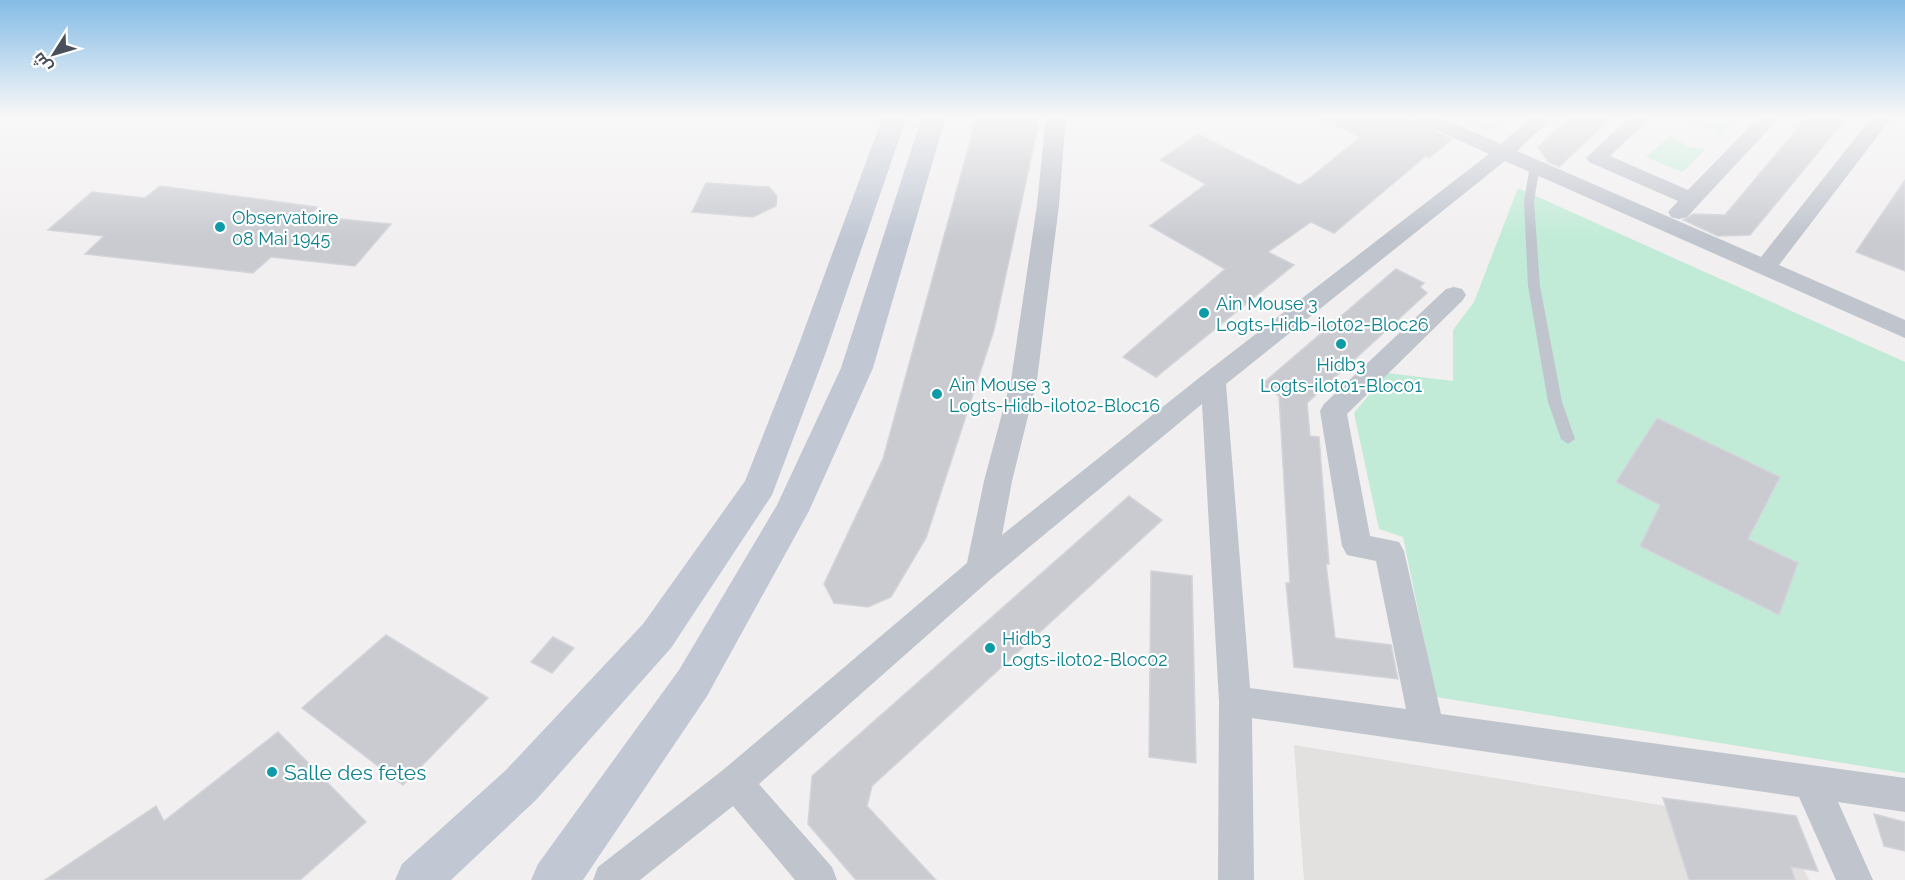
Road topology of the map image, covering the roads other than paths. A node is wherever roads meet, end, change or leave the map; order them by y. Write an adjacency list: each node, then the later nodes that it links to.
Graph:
1 (881, 157): 23 (street)
2 (921, 157): 24 (street)
3 (1052, 157): 17 (street)
4 (1498, 157): 15 (street)
5 (1516, 157): 9 (street)
6 (1597, 157): 10 (street)
7 (1732, 157): 10 (street)
8 (1846, 157): 12 (street)
9 (1535, 165): 11 (street); 16 (lane)
10 (1692, 199): 11 (street)
11 (1668, 224): 12 (street)
12 (1766, 267): 14 (street)
13 (1454, 295): 19 (street)
14 (1905, 330)
15 (1213, 381): 17 (street); 18 (street)
16 (1568, 439)
17 (981, 569): 20 (street)
18 (1235, 701): 19 (street); 27 (street)
19 (1427, 728): 21 (street)
20 (735, 782): 25 (street); 26 (street)
21 (1810, 782): 22 (street); 28 (street)
22 (1905, 795)
23 (418, 880)
24 (554, 880)
25 (611, 880)
26 (819, 880)
27 (1236, 880)
28 (1855, 880)

